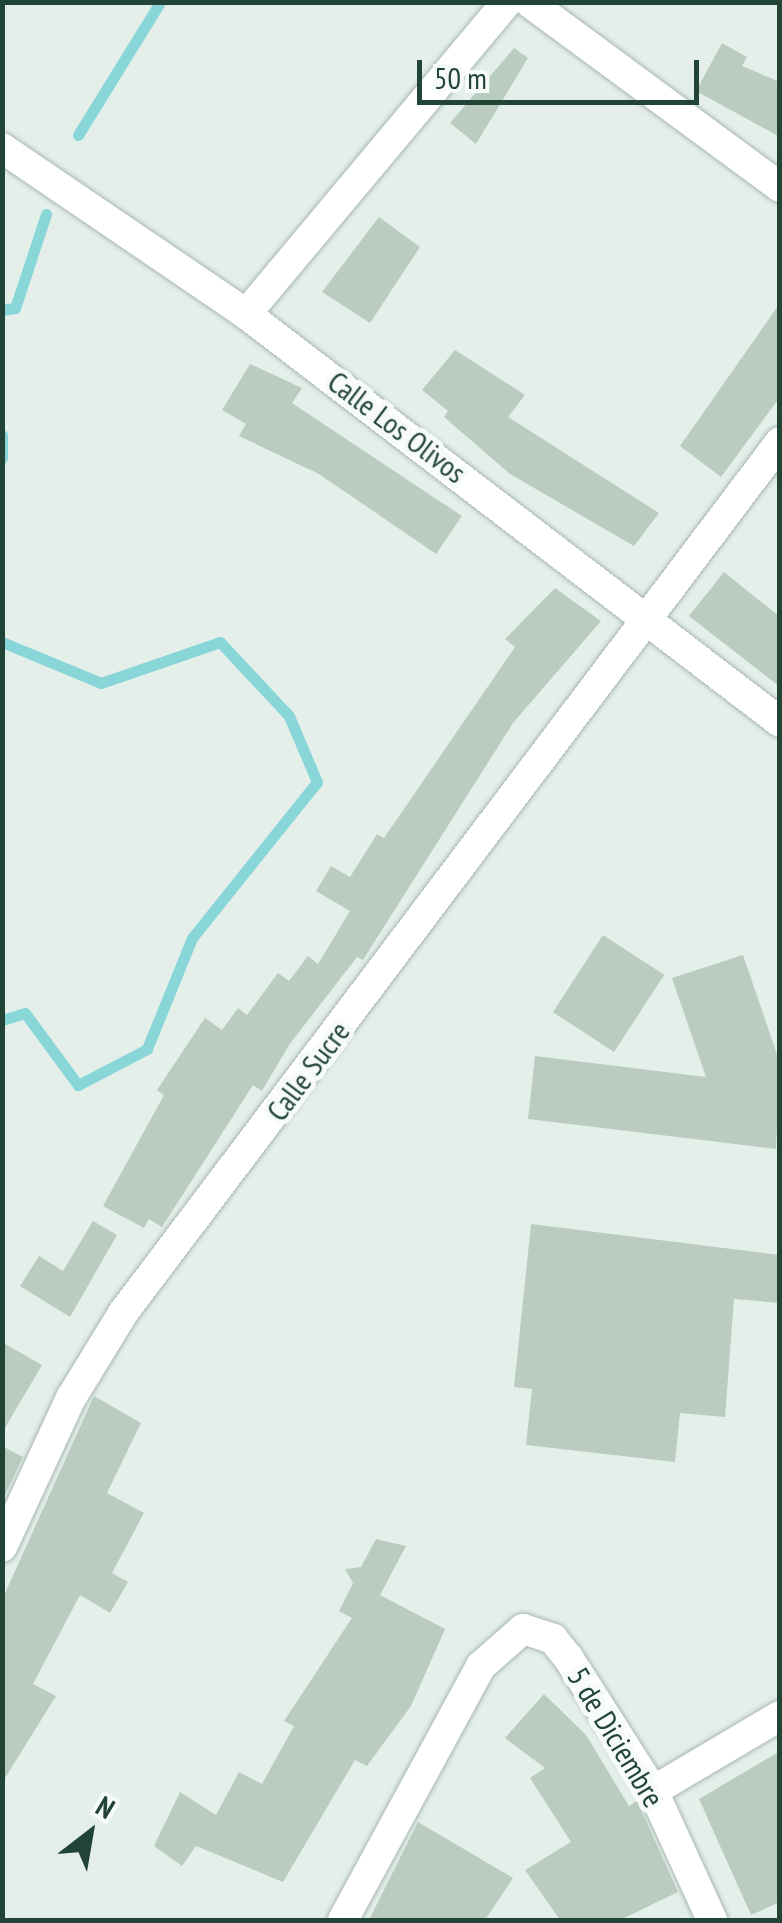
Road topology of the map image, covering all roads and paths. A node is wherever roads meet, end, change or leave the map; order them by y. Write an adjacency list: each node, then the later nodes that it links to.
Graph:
1 (506, 2): 5 (street)
2 (528, 2): 4 (street)
3 (2, 148): 5 (street, Calle Los Olivos)
4 (780, 187)
5 (246, 314): 7 (street, Calle Los Olivos)
6 (780, 442): 7 (street, Calle Sucre)
7 (653, 618): 8 (street, Calle Los Olivos); 9 (street, Calle Sucre)
8 (780, 722)
9 (2, 1547)
10 (780, 1716): 11 (street)
11 (653, 1791): 12 (street, 5 de Diciembre); 13 (street, 5 de Diciembre)
12 (343, 1920)
13 (712, 1920)

